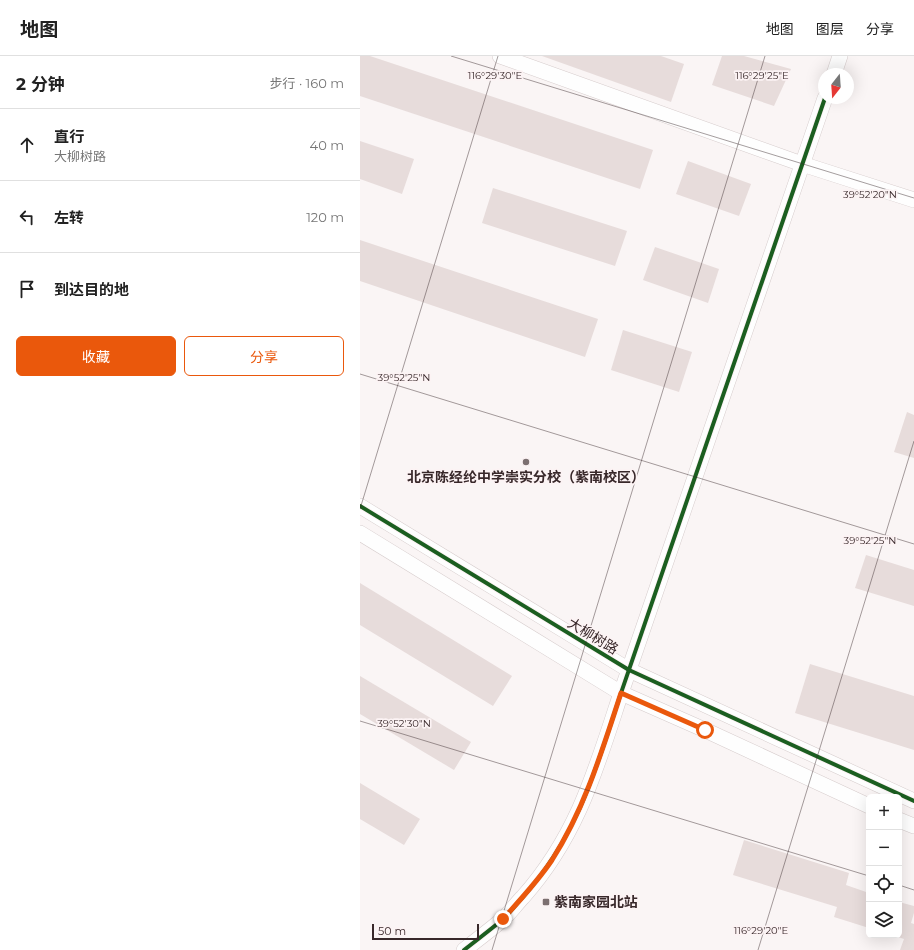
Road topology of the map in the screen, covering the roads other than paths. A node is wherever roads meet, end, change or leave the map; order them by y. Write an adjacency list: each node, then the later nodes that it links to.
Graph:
1 (500, 56): 5 (street)
2 (840, 56): 3 (street)
3 (836, 68)
4 (823, 104): 5 (street)
5 (802, 164): 6 (street); 9 (street)
6 (914, 200)
7 (360, 506): 9 (street, 大柳树路)
8 (360, 533): 10 (street)
9 (629, 670): 10 (street); 11 (street, 大柳树路)
10 (621, 693): 12 (street); 15 (street)
11 (914, 801)
12 (866, 805)
13 (902, 821): 14 (street)
14 (914, 826)
15 (464, 950)

